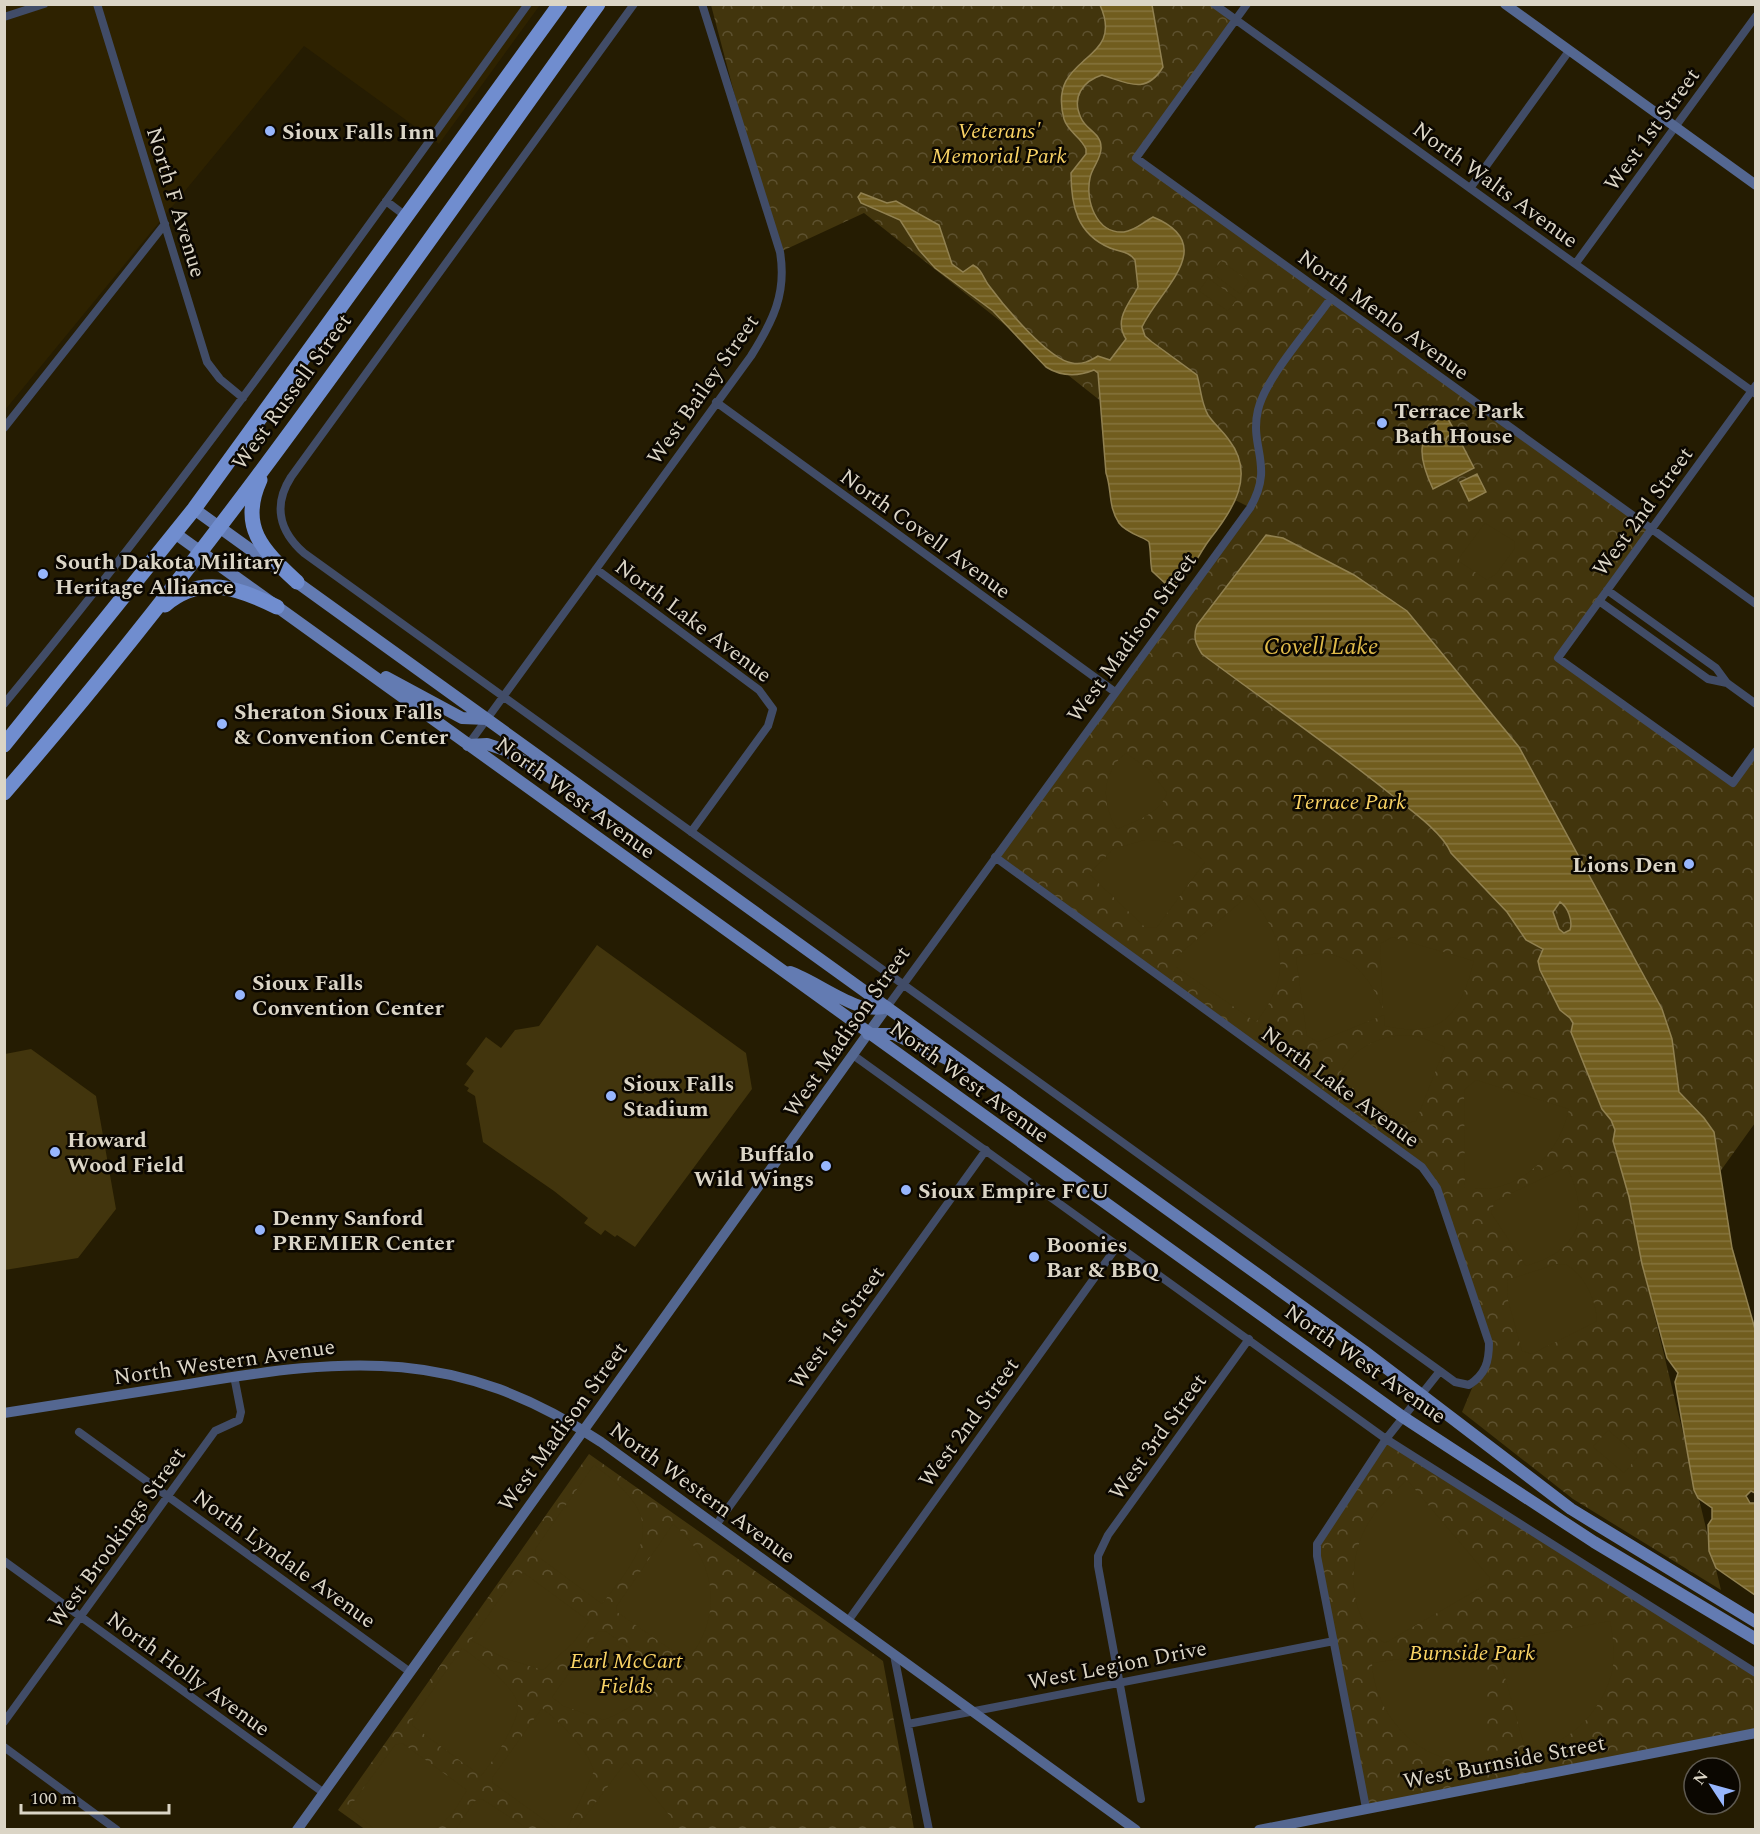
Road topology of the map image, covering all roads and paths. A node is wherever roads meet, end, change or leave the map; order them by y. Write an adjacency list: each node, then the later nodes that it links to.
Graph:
1 (44, 4): 12 (street)
2 (97, 4): 20 (street, North F Avenue)
3 (528, 4): 18 (street, West Russell Street)
4 (560, 4): 19 (highway, West Russell Street)
5 (598, 4): 26 (highway, West Russell Street)
6 (634, 4): 43 (street, North West Avenue)
7 (702, 4): 25 (street, West Bailey Street)
8 (1214, 4): 13 (street, North Walts Avenue)
9 (1246, 4): 13 (street)
10 (1504, 4): 14 (street)
11 (1755, 16): 15 (street, West 1st Street)
12 (4, 17)
13 (1236, 20): 17 (street, North Walts Avenue); 22 (street, North Menlo Avenue)
14 (1569, 51): 15 (street); 17 (street)
15 (1675, 127): 16 (street); 21 (street, West 1st Street)
16 (1755, 185)
17 (1471, 188): 21 (street, North Walts Avenue)
18 (386, 201): 19 (street); 24 (street, West Russell Street)
19 (407, 217): 28 (highway, West Russell Street)
20 (165, 224): 24 (street, North F Avenue); 27 (street)
21 (1576, 263): 23 (street, North Walts Avenue)
22 (1332, 298): 30 (street, North Menlo Avenue); 42 (street, West Madison Street)
23 (1754, 390): 30 (street, West 2nd Street)
24 (243, 398): 44 (street, West Russell Street)
25 (716, 402): 33 (street, West Bailey Street); 42 (street, North Covell Avenue)
26 (293, 427): 29 (highway, West Russell Street); 34 (highway)
27 (4, 428)
28 (194, 509): 29 (main road, North West Avenue); 31 (highway, West Russell Street)
29 (220, 527): 32 (highway, West Russell Street); 34 (main road, North West Avenue)
30 (1651, 528): 35 (street, West 2nd Street); 37 (street, North Menlo Avenue)
31 (176, 534): 32 (main road, North West Avenue); 47 (highway, West Russell Street)
32 (201, 552): 38 (main road, North West Avenue); 39 (highway, West Russell Street)
33 (596, 569): 43 (street, West Bailey Street); 52 (street, North Lake Avenue)
34 (297, 582): 46 (main road, North West Avenue)
35 (1607, 590): 36 (street, West 2nd Street); 41 (street)
36 (1599, 601): 41 (street); 49 (street, West 2nd Street)
37 (1755, 604)
38 (277, 607): 39 (highway); 40 (main road, North West Avenue)
39 (147, 621): 50 (highway, West Russell Street)
40 (370, 673): 46 (main road); 48 (main road, North West Avenue)
41 (1727, 683): 45 (street)
42 (1115, 692): 53 (street, West Madison Street)
43 (503, 696): 46 (street, West Bailey Street); 52 (street, North West Avenue)
44 (4, 704)
45 (1755, 704)
46 (487, 719): 48 (street, West Bailey Street); 51 (main road, North West Avenue)
47 (4, 745)
48 (468, 745): 51 (main road); 54 (main road, North West Avenue)
49 (1755, 751)
50 (4, 793)
51 (628, 820): 56 (main road, North West Avenue)
52 (691, 832): 55 (street, North West Avenue)
53 (995, 857): 55 (street, West Madison Street); 63 (street, North Lake Avenue)
54 (775, 967): 56 (main road); 57 (main road, North West Avenue)
55 (903, 984): 56 (street, West Madison Street); 63 (street, North West Avenue)
56 (887, 1007): 57 (street, West Madison Street); 59 (main road, North West Avenue)
57 (868, 1034): 58 (street, West Madison Street); 59 (main road); 67 (main road, North West Avenue)
58 (853, 1055): 60 (street, North West Avenue); 68 (street, West Madison Street)
59 (976, 1071): 65 (main road, North West Avenue)
60 (986, 1150): 61 (street, North West Avenue); 72 (street, West 1st Street)
61 (1118, 1245): 62 (street, North West Avenue); 75 (street, West 2nd Street)
62 (1250, 1339): 70 (street, North West Avenue); 82 (street, West 3rd Street)
63 (1440, 1371): 65 (street)
64 (234, 1376): 66 (street, North Western Avenue); 68 (street, North Western Avenue); 71 (street, West Brookings Street)
65 (1421, 1394): 67 (street); 76 (main road, North West Avenue)
66 (4, 1413)
67 (1403, 1417): 70 (street); 77 (main road, North West Avenue)
68 (583, 1430): 72 (street, North Western Avenue); 80 (street, West Madison Street)
69 (79, 1432): 71 (street, North Lyndale Avenue)
70 (1386, 1439): 78 (street); 81 (street, North West Avenue)
71 (168, 1495): 74 (street, West Brookings Street); 80 (street, North Lyndale Avenue)
72 (716, 1525): 75 (street, North Western Avenue)
73 (4, 1561): 74 (street, North Holly Avenue)
74 (81, 1617): 84 (street, West Brookings Street); 88 (street, North Holly Avenue)
75 (848, 1621): 79 (street, North Western Avenue)
76 (1755, 1622)
77 (1755, 1640)
78 (1334, 1641): 82 (street, West Legion Drive); 90 (street)
79 (894, 1654): 83 (street, North Western Avenue); 85 (street)
80 (410, 1672): 88 (street, West Madison Street)
81 (1755, 1674)
82 (1121, 1682): 83 (street, West Legion Drive); 89 (street)
83 (972, 1711): 85 (street, West Legion Drive); 94 (street, North Western Avenue)
84 (4, 1722)
85 (908, 1724): 93 (street)
86 (1755, 1733): 90 (street, West Burnside Street)
87 (4, 1747): 91 (street)
88 (324, 1793): 92 (street, West Madison Street)
89 (1141, 1799)
90 (1366, 1808): 95 (street, West Burnside Street)
91 (115, 1829)
92 (297, 1830)
93 (928, 1830)
94 (1136, 1830)
95 (1259, 1830)

